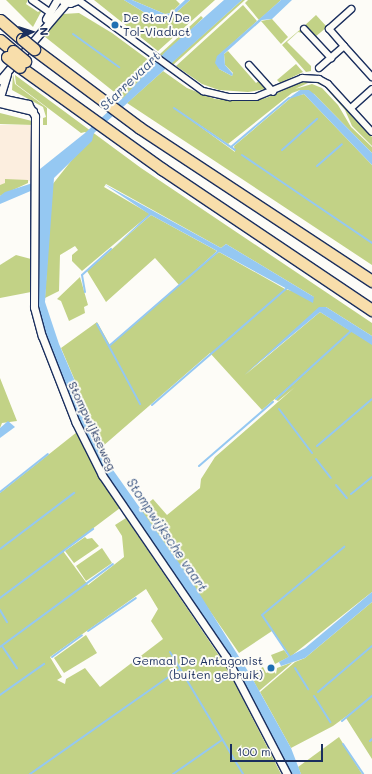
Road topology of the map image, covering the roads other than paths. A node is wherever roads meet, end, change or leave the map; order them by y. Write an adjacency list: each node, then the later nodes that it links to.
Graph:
1 (32, 0): 6 (street)
2 (57, 0): 6 (street)
3 (78, 0): 4 (street); 20 (street)
4 (64, 2): 9 (street)
5 (351, 9): 11 (street)
6 (50, 12): 9 (street)
7 (0, 20): 26 (highway, bridge)
8 (304, 29): 13 (street)
9 (39, 31): 16 (street)
10 (0, 40): 12 (highway)
11 (344, 46): 13 (street); 17 (street)
12 (7, 53): 27 (highway, bridge)
13 (331, 58): 15 (street)
14 (249, 65): 20 (street)
15 (319, 68)
16 (8, 70): 18 (street); 21 (street)
17 (372, 77)
18 (0, 80)
19 (372, 89): 23 (street)
20 (273, 92): 23 (street)
21 (0, 97): 24 (street)
22 (0, 103): 24 (street)
23 (351, 108): 25 (street)
24 (33, 111): 28 (street, Stompwijkseweg)
25 (372, 132)
26 (372, 281)
27 (372, 310)
28 (287, 774)

